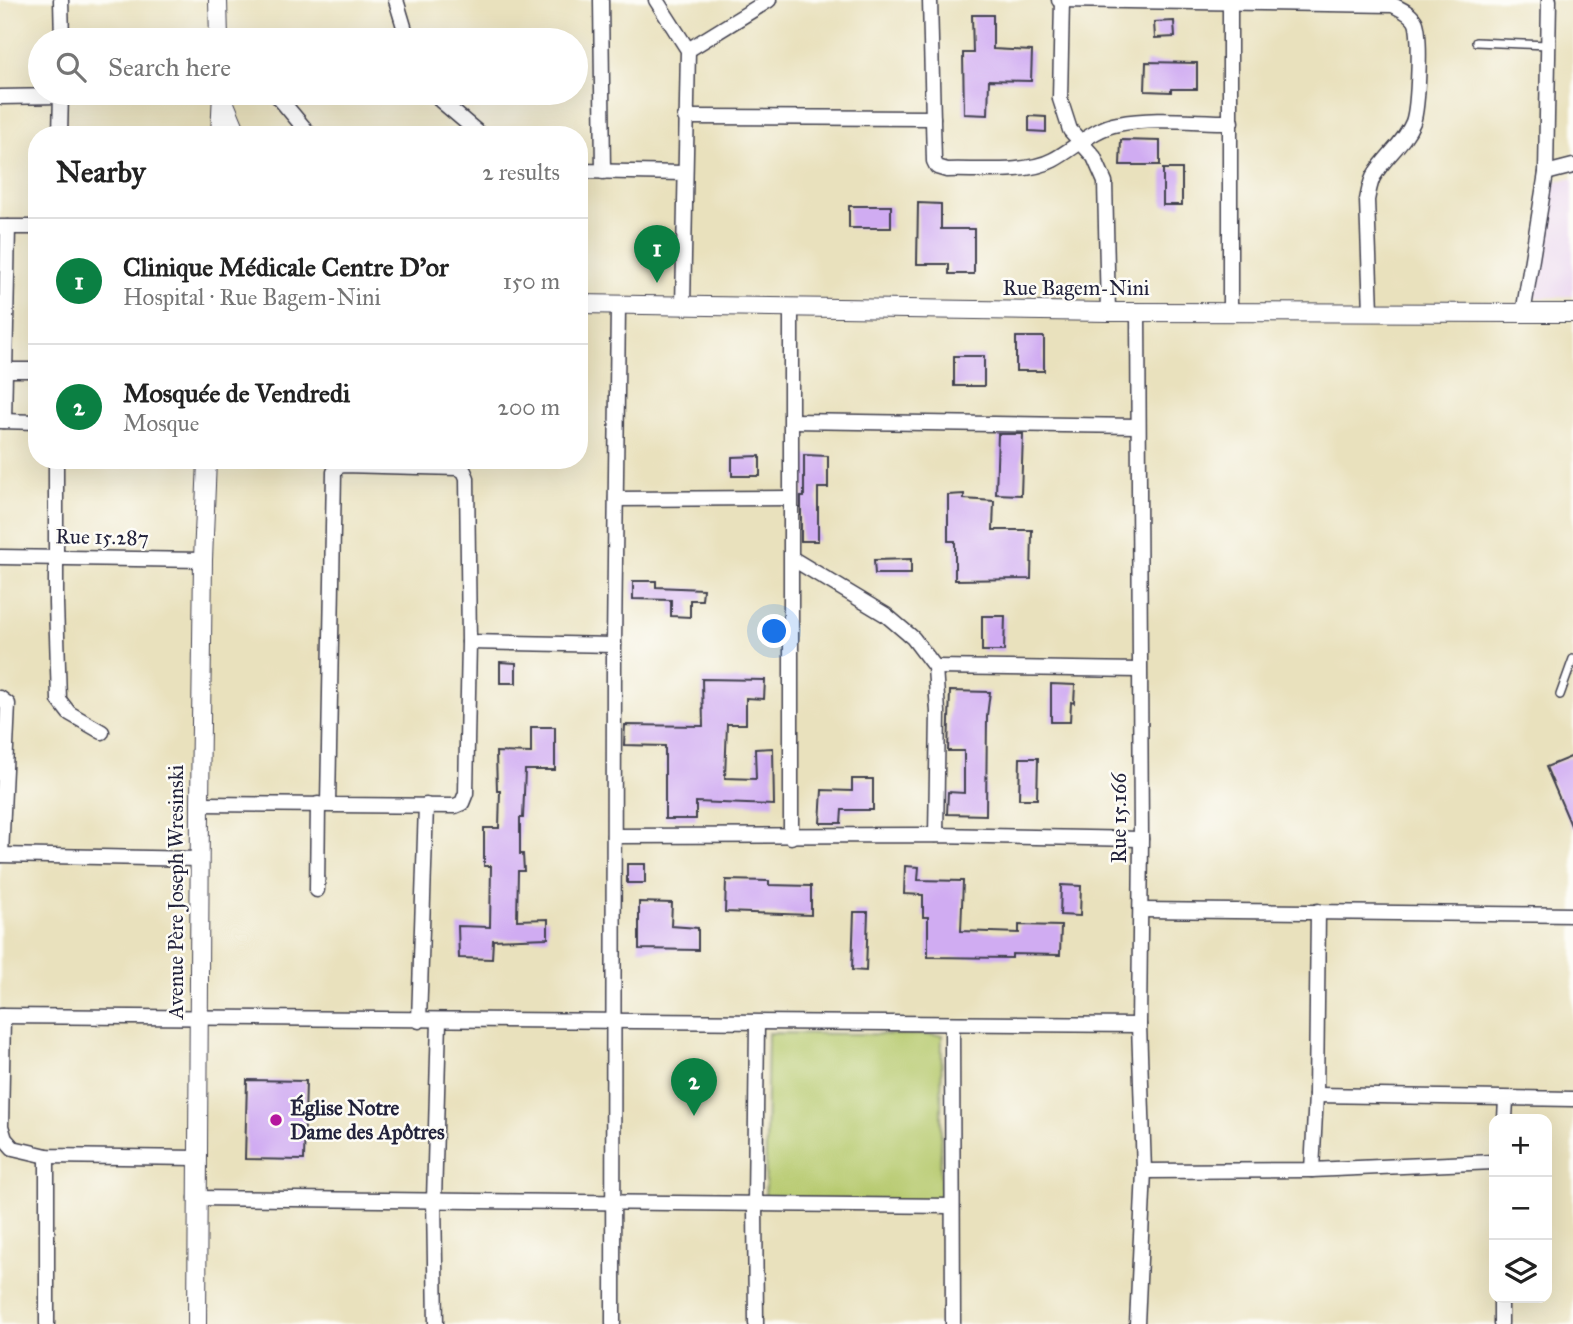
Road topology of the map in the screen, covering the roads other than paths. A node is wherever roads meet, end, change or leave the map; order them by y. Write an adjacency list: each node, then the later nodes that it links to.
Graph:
1 (61, 0): 12 (street)
2 (218, 0): 13 (street)
3 (396, 0): 14 (street)
4 (601, 0): 36 (street)
5 (656, 0): 17 (street)
6 (769, 0): 17 (street)
7 (930, 0): 26 (street)
8 (1060, 0): 10 (street); 33 (street)
9 (1549, 0): 16 (street)
10 (1230, 1): 11 (street); 27 (street)
11 (1373, 3): 47 (street)
12 (62, 28)
13 (219, 28)
14 (404, 28)
15 (1476, 42): 16 (lane)
16 (1549, 45): 38 (street)
17 (688, 50): 25 (street)
18 (28, 96): 19 (street)
19 (0, 97)
20 (61, 105): 28 (street)
21 (222, 105): 29 (street)
22 (226, 105): 30 (street)
23 (285, 105): 31 (street)
24 (445, 105): 32 (street)
25 (685, 117): 26 (street); 37 (street)
26 (933, 117): 33 (street)
27 (1231, 122): 33 (street); 46 (street)
28 (60, 126)
29 (220, 126)
30 (234, 126)
31 (302, 126)
32 (470, 126)
33 (1080, 142): 48 (street)
34 (1573, 166): 38 (street)
35 (588, 171): 36 (street)
36 (603, 172): 37 (street)
37 (684, 173): 43 (street)
38 (1546, 173): 50 (street)
39 (4, 227): 40 (street); 51 (street)
40 (28, 227)
41 (588, 304): 42 (street, Rue Bagem-Nini)
42 (618, 306): 43 (street, Rue Bagem-Nini); 62 (street)
43 (683, 307): 44 (street, Rue Bagem-Nini)
44 (791, 308): 48 (street, Rue Bagem-Nini); 54 (street)
45 (1138, 311): 46 (street, Rue Bagem-Nini); 48 (street, Rue Bagem-Nini); 56 (street, Rue 15.166)
46 (1230, 311): 47 (street, Rue Bagem-Nini)
47 (1371, 311): 50 (street, Rue Bagem-Nini)
48 (1108, 312)
49 (1573, 313): 50 (street, Rue Bagem-Nini)
50 (1523, 314)
51 (5, 370): 52 (street); 53 (street)
52 (28, 370)
53 (2, 421): 55 (street)
54 (793, 421): 56 (street); 61 (street)
55 (28, 422)
56 (1137, 426): 71 (street, Rue 15.166)
57 (56, 469): 64 (street)
58 (207, 469): 66 (street, Avenue Père Joseph Wresinski)
59 (336, 469): 76 (street)
60 (460, 469): 67 (street)
61 (790, 498): 62 (street); 65 (street)
62 (616, 499): 68 (street)
63 (0, 557): 64 (street, Rue 15.287)
64 (56, 558): 66 (street, Rue 15.287); 74 (street)
65 (793, 559): 70 (street); 80 (street)
66 (203, 560): 75 (street, Avenue Père Joseph Wresinski)
67 (469, 642): 68 (street); 77 (street)
68 (614, 646): 79 (street)
69 (1573, 659): 72 (lane)
70 (935, 667): 71 (street); 78 (street)
71 (1139, 670): 81 (street, Rue 15.166)
72 (1560, 695)
73 (0, 698): 82 (street)
74 (102, 732)
75 (200, 804): 76 (street); 83 (street, Avenue Père Joseph Wresinski)
76 (323, 804): 77 (street); 84 (street)
77 (426, 805): 90 (street)
78 (936, 835): 80 (street); 81 (street)
79 (614, 836): 80 (street); 92 (street)
80 (791, 837)
81 (1141, 839): 85 (street, Rue 15.166)
82 (1, 855): 83 (street)
83 (200, 859): 89 (street, Avenue Père Joseph Wresinski)
84 (317, 891)
85 (1140, 910): 86 (street); 95 (street, Rue 15.166)
86 (1318, 911): 87 (street); 96 (street)
87 (1573, 915)
88 (2, 1016): 89 (street); 100 (street)
89 (198, 1019): 90 (street); 101 (street, Avenue Père Joseph Wresinski)
90 (419, 1021): 91 (street)
91 (439, 1021): 92 (street); 106 (street)
92 (613, 1022): 93 (street); 107 (street)
93 (757, 1023): 94 (street); 108 (street)
94 (952, 1024): 95 (street); 109 (street)
95 (1139, 1025): 104 (street, Rue 15.166)
96 (1316, 1095): 97 (street); 103 (street)
97 (1506, 1098): 98 (street); 99 (street)
98 (1573, 1099)
99 (1504, 1114)
100 (47, 1156): 101 (street); 111 (street)
101 (197, 1158): 105 (street, Avenue Père Joseph Wresinski)
102 (1489, 1163): 103 (street)
103 (1312, 1170): 104 (street)
104 (1144, 1171): 117 (street, Rue 15.166)
105 (196, 1198): 106 (street); 112 (street, Avenue Père Joseph Wresinski)
106 (434, 1200): 107 (street); 113 (street)
107 (612, 1203): 108 (street); 114 (street)
108 (755, 1204): 109 (street); 115 (street)
109 (952, 1206): 116 (street)
110 (1501, 1303): 118 (street)
111 (47, 1324)
112 (197, 1324)
113 (436, 1324)
114 (613, 1324)
115 (756, 1324)
116 (953, 1324)
117 (1138, 1324)
118 (1501, 1324)

